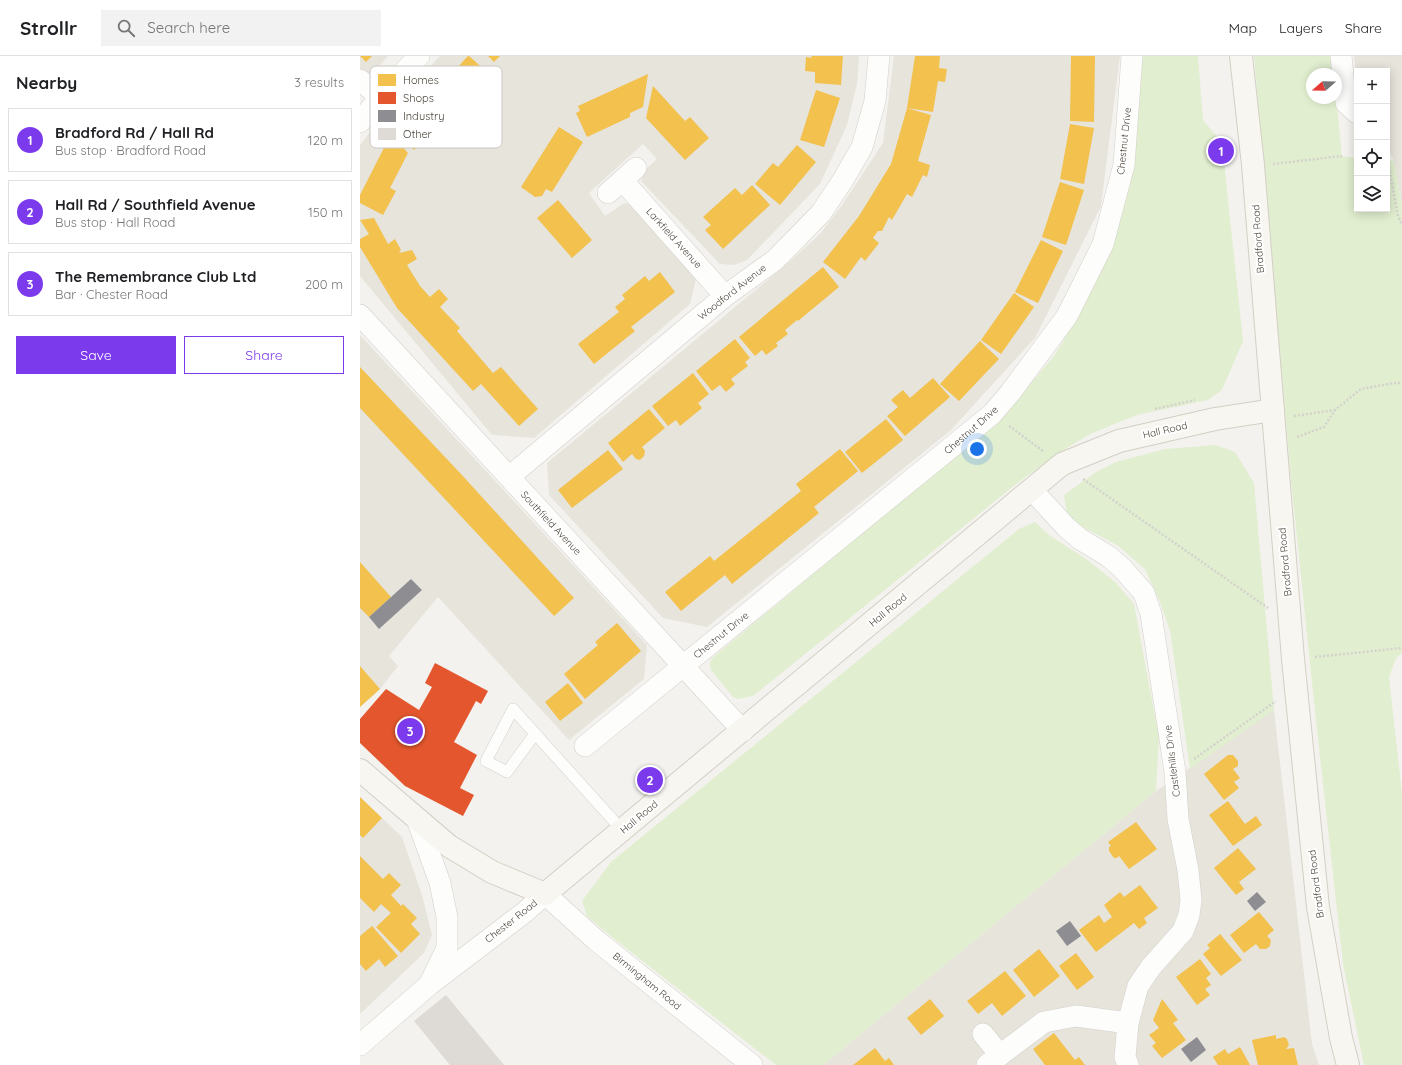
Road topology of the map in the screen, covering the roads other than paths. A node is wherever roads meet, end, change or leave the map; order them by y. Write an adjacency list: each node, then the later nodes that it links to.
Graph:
1 (419, 56): 6 (street)
2 (879, 56): 13 (street, Woodford Avenue)
3 (1132, 56): 18 (street, Chestnut Drive)
4 (1241, 56): 15 (main road, Bradford Road)
5 (1341, 56): 10 (street)
6 (409, 66)
7 (360, 80): 8 (street)
8 (370, 88)
9 (370, 110): 11 (street)
10 (1354, 110)
11 (360, 122)
12 (622, 181): 13 (street, Larkfield Avenue)
13 (725, 296): 16 (street, Woodford Avenue)
14 (360, 316): 16 (street, Southfield Avenue)
15 (1273, 410): 17 (main road, Hall Road); 33 (main road, Bradford Road)
16 (509, 477): 18 (street, Southfield Avenue)
17 (1032, 490): 19 (main road, Hall Road); 27 (street, Castlehills Drive)
18 (683, 667): 19 (street, Southfield Avenue); 21 (street, Chestnut Drive)
19 (742, 731): 24 (main road, Hall Road)
20 (535, 734): 20 (lane); 24 (lane)
21 (585, 746)
22 (360, 770): 23 (main road, Chester Road)
23 (417, 819): 25 (main road, Chester Road); 26 (street)
24 (622, 830): 25 (main road, Hall Road)
25 (545, 894): 26 (street, Chester Road); 31 (street, Birmingham Road)
26 (429, 985): 29 (street, Chester Road)
27 (1128, 1023): 30 (street); 32 (street, Castlehills Drive)
28 (983, 1034): 30 (street)
29 (360, 1045)
30 (994, 1060)
31 (752, 1065)
32 (1128, 1065)
33 (1348, 1065)

